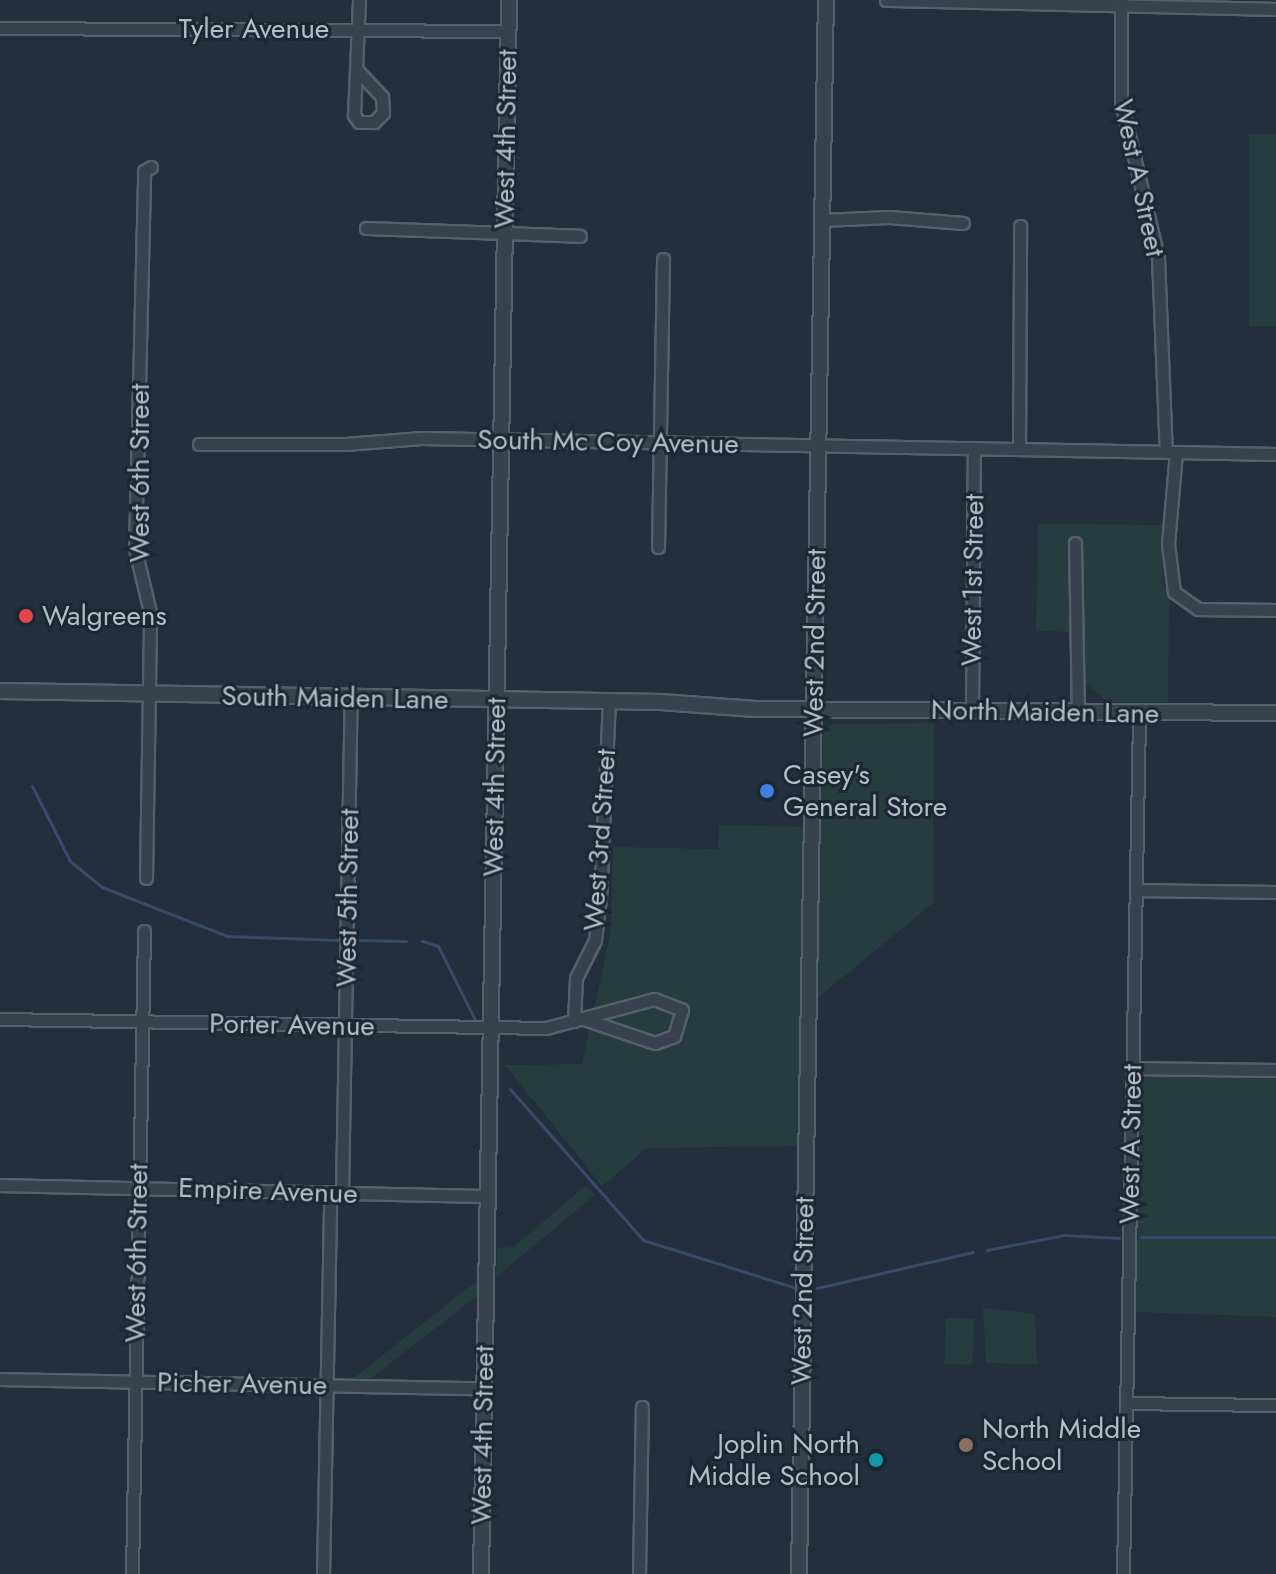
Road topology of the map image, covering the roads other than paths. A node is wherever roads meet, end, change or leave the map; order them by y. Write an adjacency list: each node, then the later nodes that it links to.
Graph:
1 (359, 0): 8 (street)
2 (509, 0): 9 (street, West 4th Street)
3 (826, 0): 12 (street, West 2nd Street)
4 (886, 0): 5 (street)
5 (1121, 4): 6 (street); 25 (street, West A Street)
6 (1276, 9)
7 (0, 28): 8 (street, Tyler Avenue)
8 (358, 29): 9 (street, Tyler Avenue); 10 (street)
9 (508, 31): 16 (street, West 4th Street)
10 (357, 70)
11 (151, 167): 31 (street, West 6th Street)
12 (822, 220): 13 (street); 22 (street, West 2nd Street)
13 (963, 223)
14 (1020, 226): 24 (street)
15 (366, 228): 16 (street)
16 (505, 235): 17 (street); 19 (street, West 4th Street)
17 (580, 236)
18 (663, 259): 21 (street)
19 (501, 440): 20 (street, South Mc Coy Avenue); 21 (street, South Mc Coy Avenue); 33 (street, West 4th Street)
20 (199, 444)
21 (660, 444): 22 (street, South Mc Coy Avenue); 28 (street)
22 (818, 446): 23 (street, South Mc Coy Avenue); 35 (street, West 2nd Street)
23 (974, 448): 24 (street, South Mc Coy Avenue); 36 (street, West 1st Street)
24 (1019, 449): 25 (street, South Mc Coy Avenue)
25 (1171, 452): 26 (street, South Mc Coy Avenue); 29 (street, West A Street)
26 (1276, 454)
27 (1075, 543): 37 (street)
28 (658, 547)
29 (1276, 610)
30 (0, 691): 31 (street, South Maiden Lane)
31 (149, 694): 32 (street, South Maiden Lane); 40 (street, West 6th Street)
32 (351, 699): 33 (street, South Maiden Lane); 47 (street, West 5th Street)
33 (496, 701): 34 (street, South Maiden Lane); 48 (street, West 4th Street)
34 (609, 702): 35 (street, South Maiden Lane); 45 (street, West 3rd Street)
35 (814, 710): 36 (street, North Maiden Lane); 66 (street, West 2nd Street)
36 (972, 712): 37 (street, North Maiden Lane)
37 (1078, 713): 39 (street, North Maiden Lane)
38 (1276, 713): 39 (street, North Maiden Lane)
39 (1139, 714): 41 (street, West A Street)
40 (146, 878)
41 (1136, 890): 42 (street); 49 (street, West A Street)
42 (1276, 892)
43 (144, 931): 46 (street, West 6th Street)
44 (0, 1019): 46 (street, Porter Avenue)
45 (579, 1020): 45 (street, Porter Avenue); 48 (street, Porter Avenue)
46 (142, 1021): 47 (street, Porter Avenue); 52 (street, West 6th Street)
47 (345, 1026): 48 (street, Porter Avenue); 53 (street, West 5th Street)
48 (490, 1028): 54 (street, West 4th Street)
49 (1132, 1068): 50 (street); 59 (street, West A Street)
50 (1276, 1070)
51 (0, 1185): 52 (street, Empire Avenue)
52 (139, 1188): 53 (street, Empire Avenue); 56 (street, West 6th Street)
53 (336, 1193): 54 (street, Empire Avenue); 57 (street, West 5th Street)
54 (487, 1196): 58 (street, West 4th Street)
55 (0, 1379): 56 (street, Picher Avenue)
56 (135, 1381): 57 (street, Picher Avenue); 62 (street, West 6th Street)
57 (326, 1386): 58 (street, Picher Avenue); 63 (street, West 5th Street)
58 (484, 1388): 64 (street, West 4th Street)
59 (1126, 1403): 60 (street); 67 (street, West A Street)
60 (1276, 1405)
61 (642, 1407): 65 (street)
62 (132, 1574)
63 (323, 1574)
64 (481, 1574)
65 (639, 1574)
66 (799, 1574)
67 (1123, 1574)

